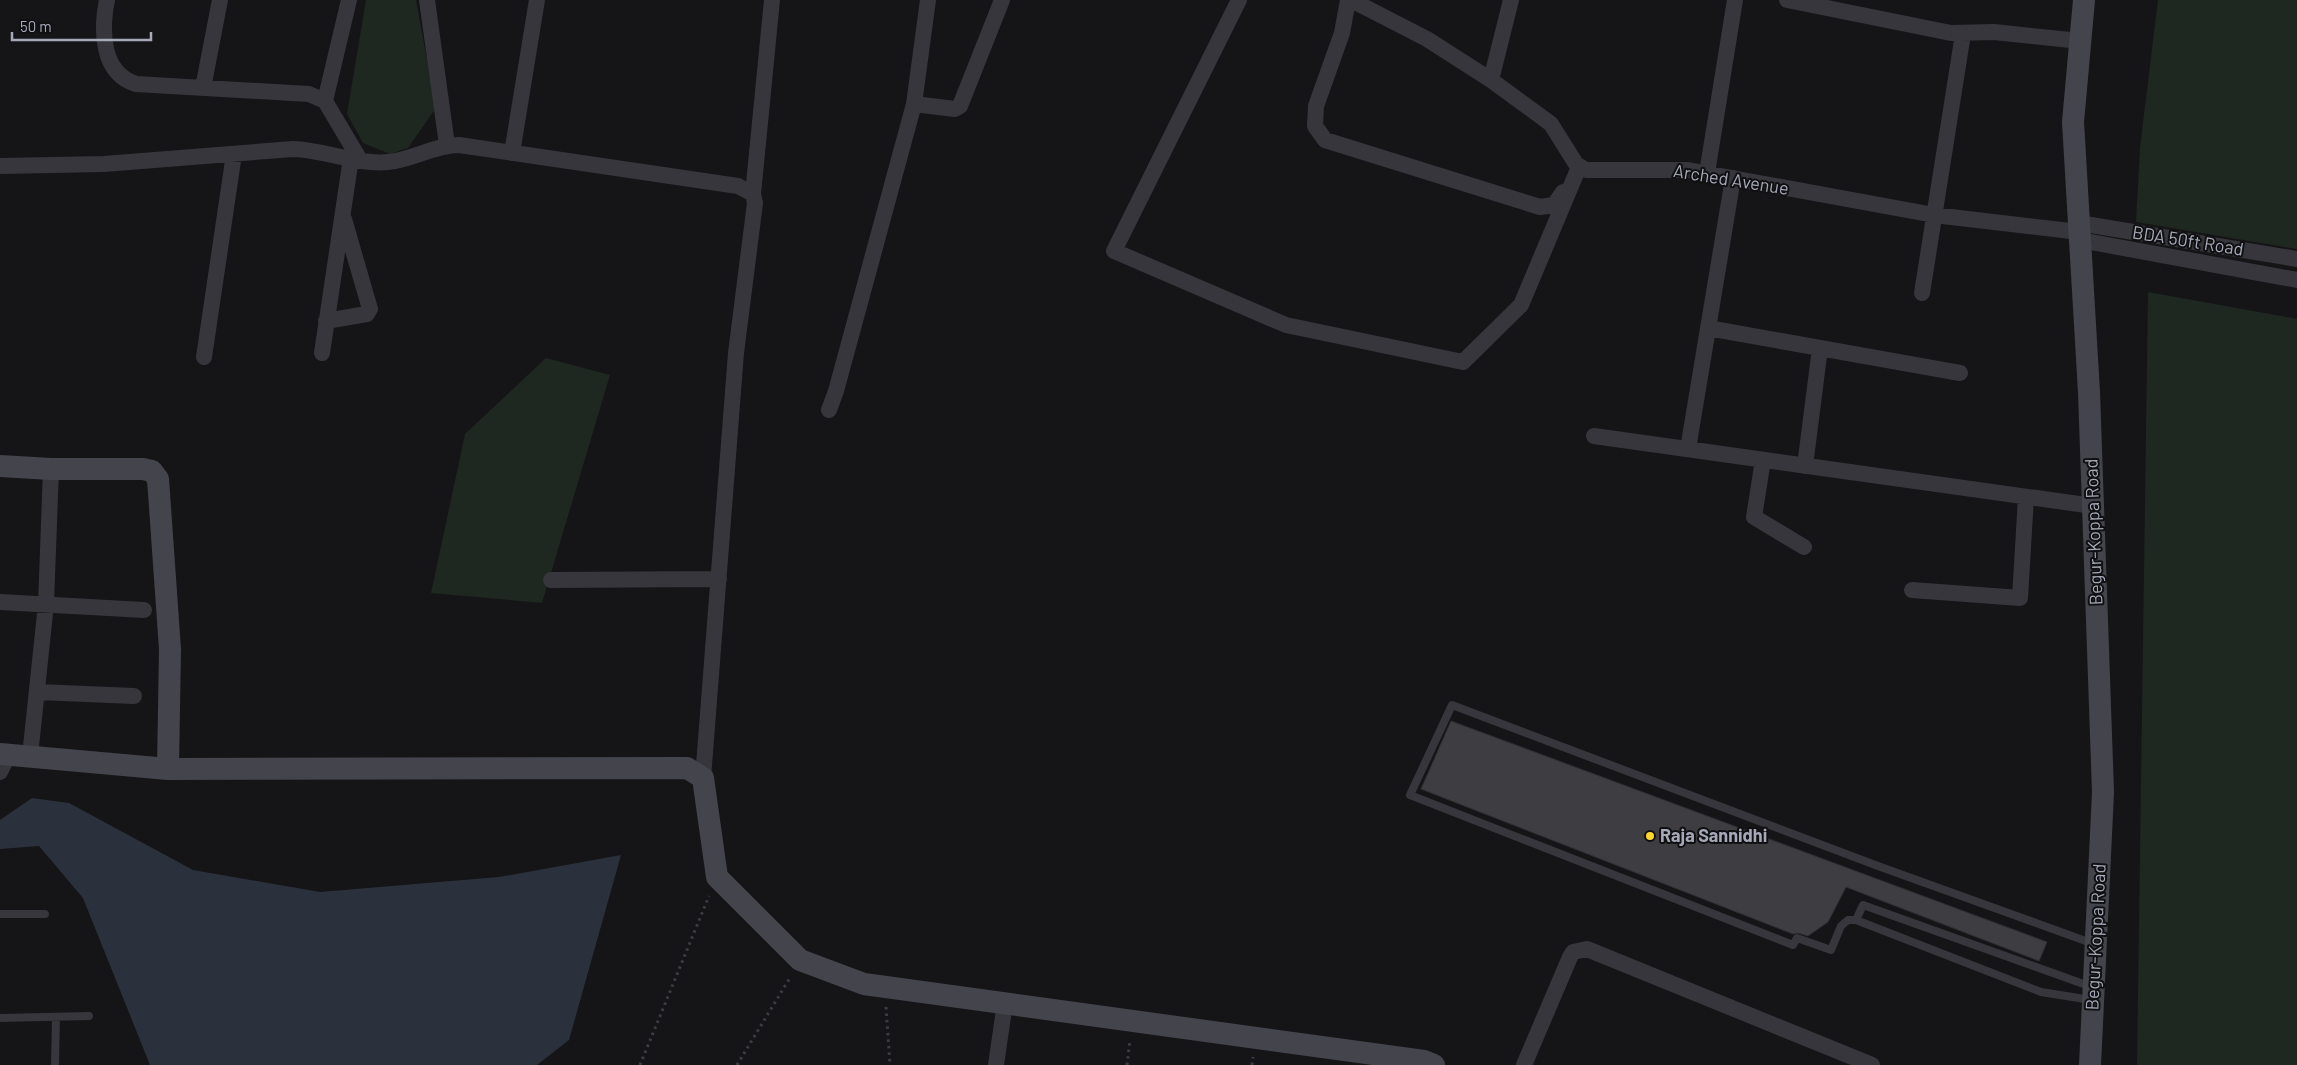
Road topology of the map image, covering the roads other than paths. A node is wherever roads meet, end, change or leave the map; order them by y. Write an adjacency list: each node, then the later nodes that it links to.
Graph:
1 (107, 0): 18 (street)
2 (220, 0): 18 (street)
3 (349, 0): 19 (street)
4 (427, 0): 21 (street)
5 (536, 0): 22 (street)
6 (772, 0): 29 (street)
7 (928, 0): 20 (street)
8 (1002, 0): 20 (street)
9 (1239, 0): 26 (street)
10 (1350, 0): 17 (street); 26 (street)
11 (1511, 0): 17 (street)
12 (1735, 0): 27 (street)
13 (1787, 0): 15 (street)
14 (2084, 0): 16 (street, Begur-Koppa Road)
15 (1963, 34): 16 (street); 31 (street)
16 (2080, 41): 32 (street, Begur-Koppa Road)
17 (1491, 80): 26 (street)
18 (203, 88): 19 (street)
19 (326, 101): 24 (street)
20 (914, 104): 42 (street)
21 (447, 145): 22 (street); 24 (street)
22 (512, 153): 29 (street)
23 (234, 154): 24 (street); 25 (street); 40 (street)
24 (355, 159): 30 (street)
25 (0, 166)
26 (1579, 167): 27 (street, Arched Avenue)
27 (1707, 173): 28 (street, Arched Avenue)
28 (1734, 178): 31 (street, Arched Avenue); 37 (street)
29 (753, 194): 52 (street)
30 (342, 214): 36 (street); 36 (street)
31 (1934, 215): 32 (street, Arched Avenue); 35 (street)
32 (2079, 232): 33 (street, BDA 50ft Road); 34 (street, BDA 50ft Road); 50 (street, Begur-Koppa Road)
33 (2297, 259)
34 (2297, 280)
35 (1922, 293)
36 (326, 322): 39 (street)
37 (1708, 328): 38 (street); 44 (street)
38 (1820, 348): 41 (street); 47 (street)
39 (322, 353)
40 (204, 357)
41 (1960, 373)
42 (829, 410)
43 (1594, 436): 44 (street)
44 (1688, 449): 45 (street)
45 (1763, 460): 47 (street); 51 (street)
46 (0, 466): 48 (street)
47 (1805, 466): 49 (street)
48 (51, 469): 56 (street); 61 (street)
49 (2026, 497): 50 (street); 54 (street)
50 (2093, 506): 66 (street, Begur-Koppa Road)
51 (1804, 547)
52 (719, 579): 53 (street); 62 (street)
53 (551, 580)
54 (1912, 590)
55 (0, 602): 56 (street)
56 (46, 604): 57 (street); 58 (street)
57 (144, 610)
58 (38, 692): 59 (street); 60 (street)
59 (134, 696)
60 (10, 759): 61 (street)
61 (168, 769): 62 (street)
62 (704, 778): 68 (street)
63 (0, 914): 64 (lane)
64 (45, 914)
65 (1856, 920): 66 (lane); 67 (lane); 67 (lane)
66 (2096, 944): 67 (street, Begur-Koppa Road)
67 (2094, 994): 77 (street, Begur-Koppa Road)
68 (1005, 1003): 73 (street); 74 (street)
69 (89, 1016): 70 (lane)
70 (56, 1017): 71 (lane); 72 (lane)
71 (0, 1018)
72 (55, 1065)
73 (996, 1065)
74 (1434, 1065)
75 (1524, 1065): 76 (street)
76 (1872, 1065)
77 (2090, 1065)

